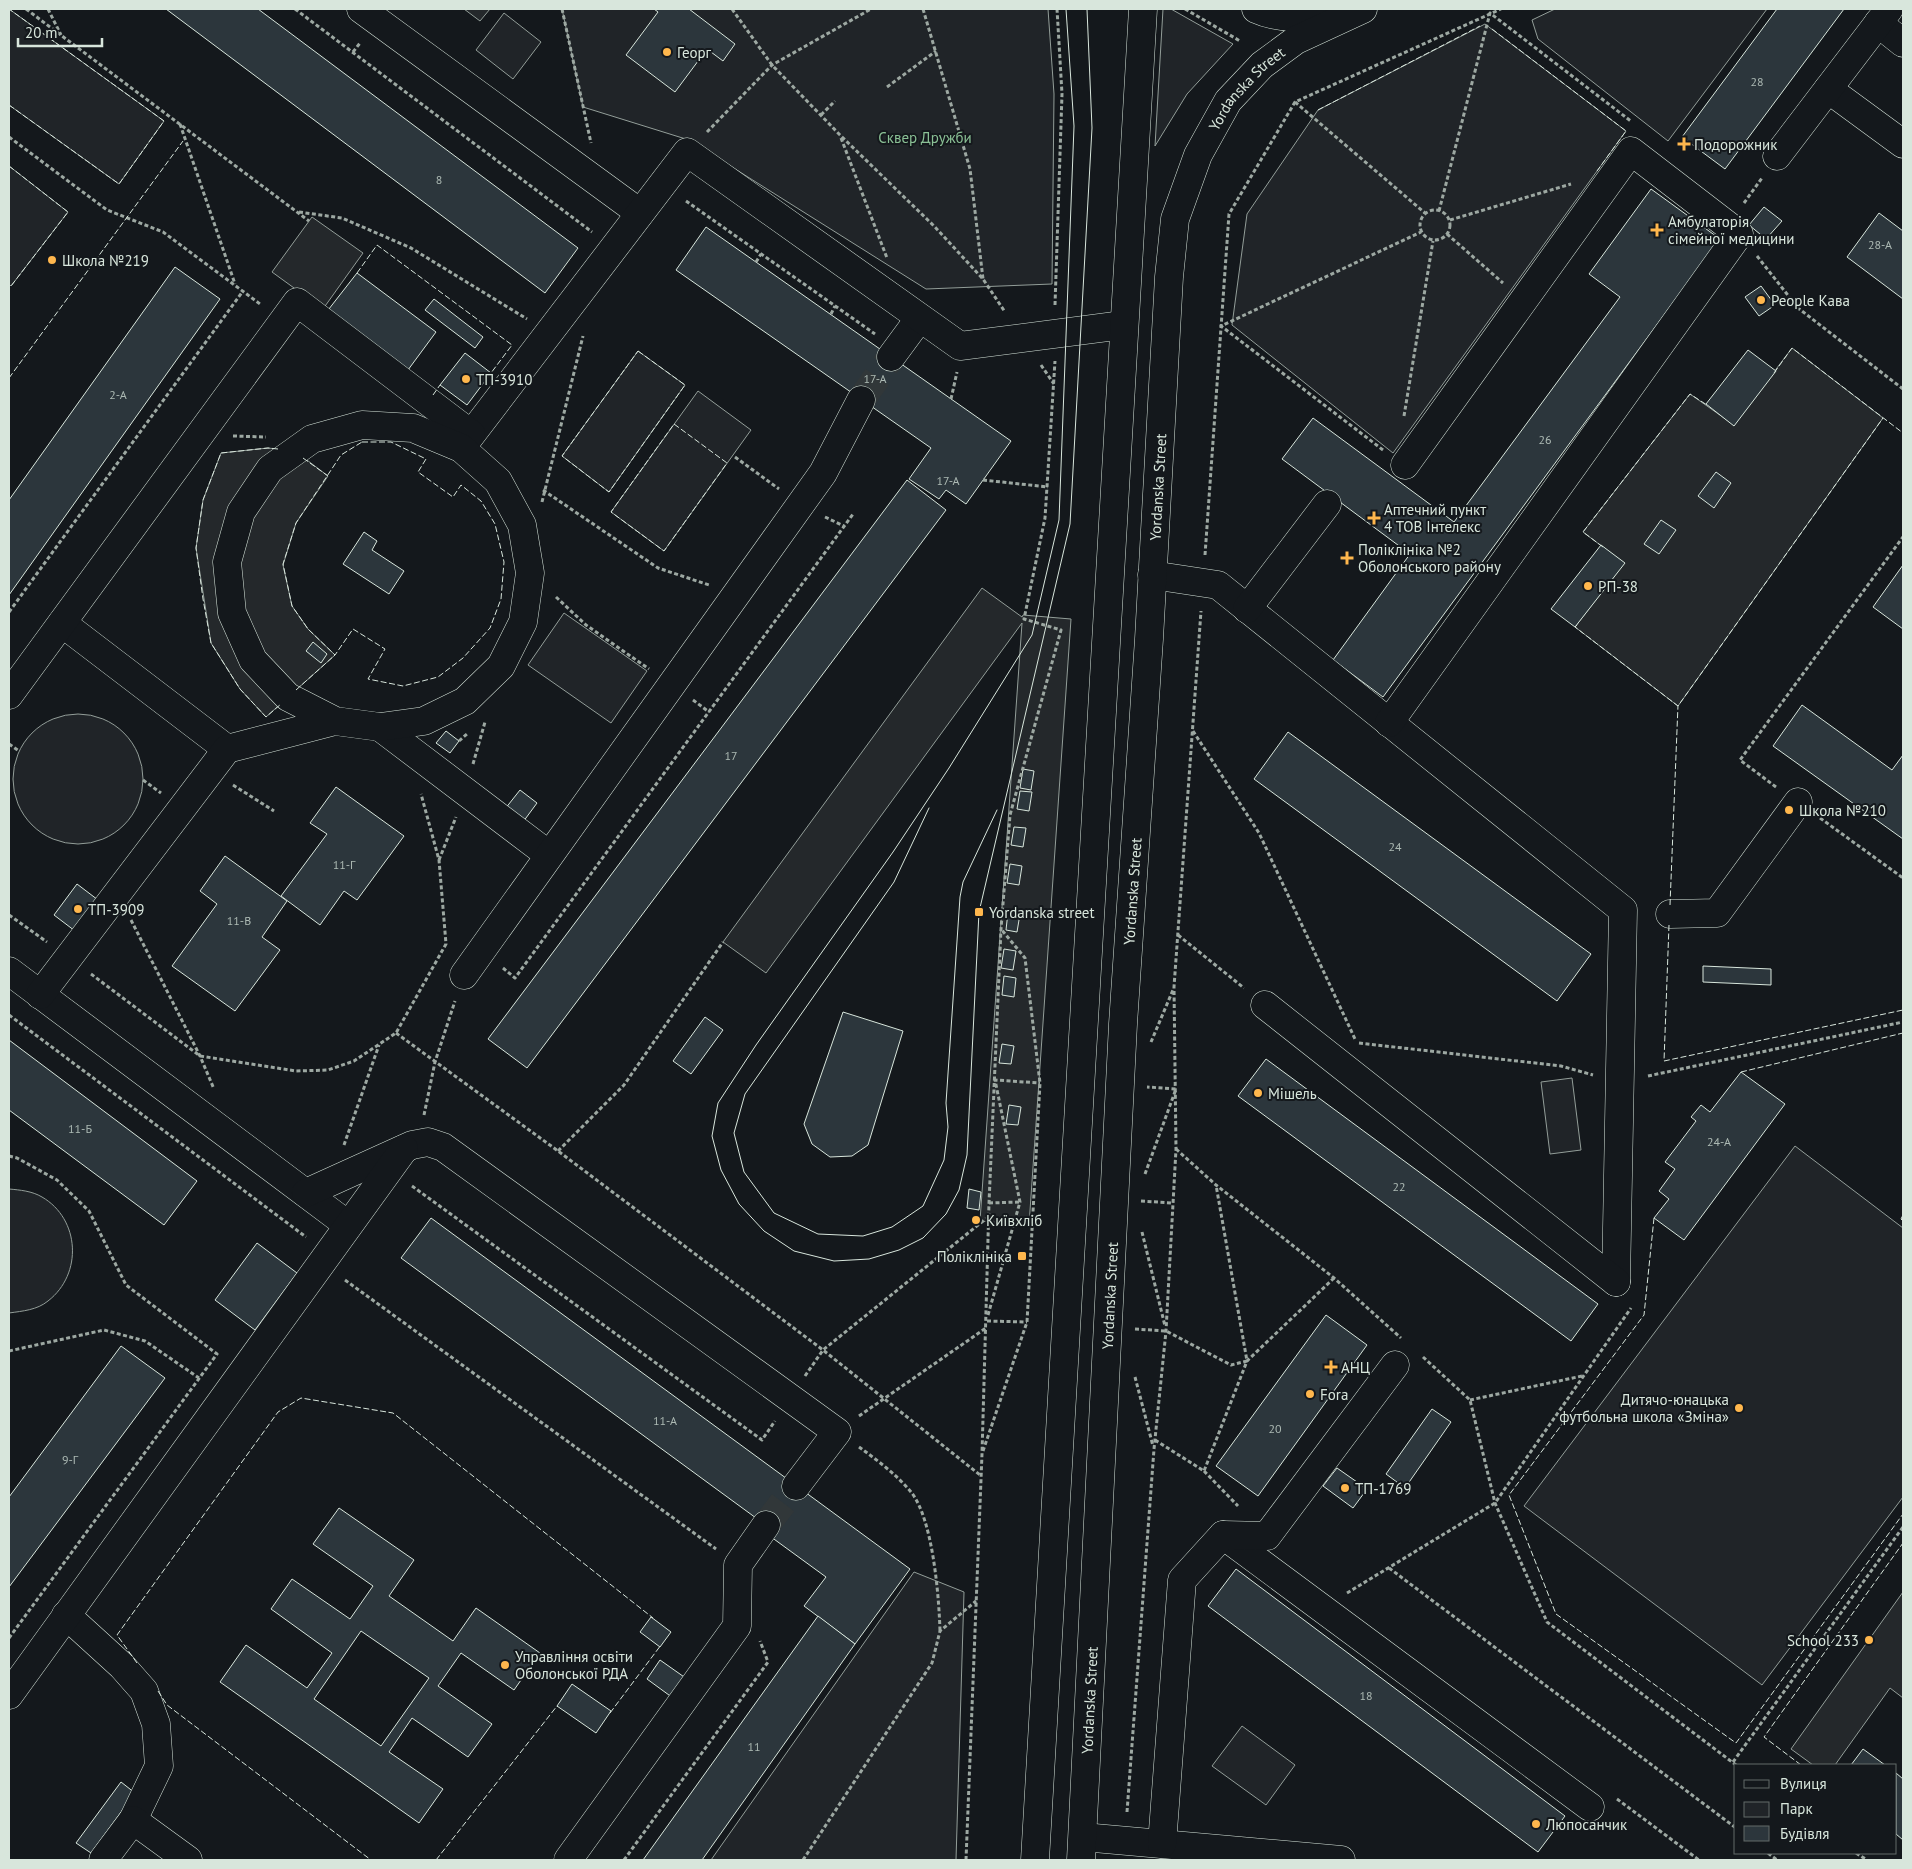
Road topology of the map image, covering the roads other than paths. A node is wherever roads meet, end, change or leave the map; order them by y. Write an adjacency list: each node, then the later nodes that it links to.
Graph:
1 (362, 9): 6 (main road)
2 (1143, 9): 13 (main road)
3 (1256, 9): 4 (main road)
4 (1362, 9): 19 (main road, Yordanska Street)
5 (1883, 16): 7 (main road); 8 (main road)
6 (391, 17): 11 (main road)
7 (1903, 42)
8 (1828, 89): 9 (main road); 10 (main road)
9 (1903, 144)
10 (1777, 156)
11 (640, 214): 12 (main road); 16 (main road)
12 (919, 319): 13 (main road); 14 (main road)
13 (1123, 325): 51 (main road)
14 (885, 347)
15 (862, 400): 28 (main road)
16 (466, 441): 21 (main road); 23 (main road); 25 (main road)
17 (1397, 460): 24 (main road)
18 (1328, 504): 20 (main road)
19 (1152, 576): 20 (main road); 46 (main road, Yordanska Street)
20 (1248, 609): 24 (main road)
21 (62, 623): 22 (main road); 26 (main road)
22 (9, 695)
23 (335, 721): 25 (main road); 26 (main road)
24 (1389, 723): 33 (main road)
25 (380, 727): 28 (main road)
26 (227, 749): 32 (main road)
27 (1798, 802): 29 (main road)
28 (550, 856): 31 (main road)
29 (1670, 914)
30 (9, 971): 32 (main road)
31 (464, 975)
32 (40, 995): 35 (main road)
33 (1265, 1005)
34 (405, 1148): 35 (main road); 36 (main road); 38 (main road)
35 (306, 1193): 36 (main road)
36 (348, 1225): 41 (main road)
37 (1400, 1354): 40 (main road)
38 (796, 1486)
39 (766, 1525): 50 (main road)
40 (1223, 1535): 43 (main road); 45 (main road)
41 (66, 1615): 42 (main road); 44 (main road)
42 (9, 1695)
43 (1590, 1807)
44 (133, 1820): 48 (main road); 49 (main road)
45 (1162, 1844): 46 (main road); 47 (main road)
46 (1082, 1849)
47 (1255, 1856): 52 (main road)
48 (103, 1860)
49 (188, 1860)
50 (568, 1860)
51 (1035, 1860)
52 (1341, 1860)

